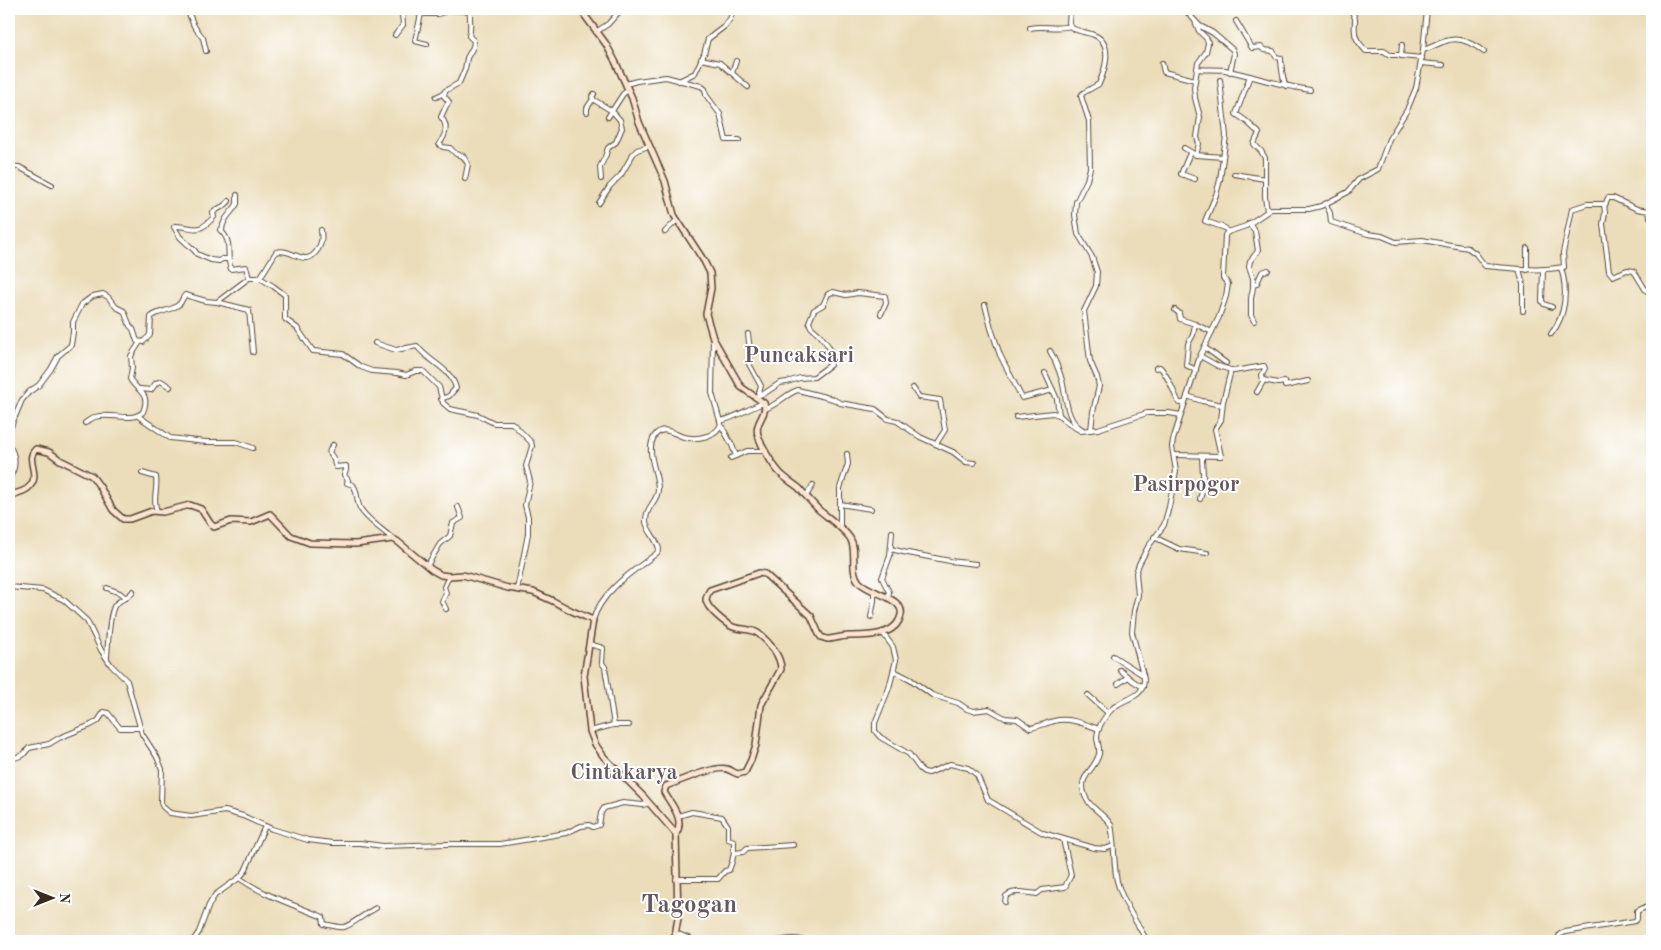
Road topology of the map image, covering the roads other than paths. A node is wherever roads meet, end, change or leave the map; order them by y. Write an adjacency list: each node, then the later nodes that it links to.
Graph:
1 (187, 9): 23 (street)
2 (580, 9): 16 (main road)
3 (734, 9): 20 (street)
4 (1070, 9): 14 (street)
5 (1184, 9): 12 (street)
6 (1350, 9): 25 (street)
7 (1427, 9): 22 (street)
8 (411, 10): 11 (street); 17 (street)
9 (470, 10): 11 (street); 44 (street)
10 (618, 13): 16 (street)
11 (421, 14): 18 (street)
12 (1195, 21): 32 (street); 33 (street)
13 (1236, 21): 40 (street)
14 (1070, 26): 15 (street); 128 (street)
15 (1030, 28)
16 (596, 32): 39 (main road)
17 (396, 35)
18 (427, 44)
19 (1402, 44): 25 (street)
20 (706, 47): 21 (street); 27 (street)
21 (712, 47)
22 (1423, 50): 24 (street); 26 (street)
23 (206, 51)
24 (1484, 52)
25 (1400, 55): 26 (street)
26 (1422, 58): 30 (street)
27 (701, 59): 34 (street); 38 (street)
28 (736, 61): 34 (street)
29 (1162, 63): 36 (street)
30 (1421, 63): 31 (street); 65 (street)
31 (1443, 65)
32 (1197, 69): 33 (street); 36 (street)
33 (1230, 72): 35 (street)
34 (732, 73): 41 (street)
35 (1250, 76): 40 (street); 59 (street)
36 (1195, 80): 53 (street)
37 (1220, 80): 54 (street)
38 (679, 81): 39 (street); 49 (street)
39 (626, 84): 42 (main road)
40 (1286, 86): 43 (street)
41 (748, 87)
42 (628, 90): 46 (street); 50 (main road)
43 (1310, 90)
44 (445, 91): 45 (street); 57 (street)
45 (436, 97)
46 (612, 111): 47 (street); 48 (street); 58 (street)
47 (587, 112)
48 (608, 117)
49 (738, 140)
50 (649, 146): 64 (street); 69 (main road)
51 (1184, 148): 52 (street)
52 (1190, 153): 53 (street); 60 (street)
53 (1196, 156): 54 (street)
54 (1223, 157): 73 (street)
55 (9, 166): 61 (street)
56 (1234, 174): 59 (street)
57 (465, 179)
58 (601, 179)
59 (1265, 179): 67 (street)
60 (1194, 180)
61 (52, 185)
62 (237, 195): 75 (street)
63 (229, 201): 75 (street)
64 (598, 203)
65 (1326, 204): 67 (street); 77 (street)
66 (1604, 205): 68 (street); 76 (street); 84 (street)
67 (1267, 211): 70 (street)
68 (1650, 217)
69 (677, 220): 72 (street); 96 (main road)
70 (1250, 223): 73 (street); 83 (street)
71 (321, 230): 82 (street)
72 (666, 232)
73 (1228, 232): 93 (street)
74 (1527, 248): 79 (street)
75 (228, 260): 81 (street)
76 (1561, 268): 80 (street); 95 (street)
77 (1519, 269): 79 (street); 89 (street)
78 (1268, 270): 83 (street)
79 (1527, 270): 80 (street)
80 (1543, 270): 87 (street)
81 (249, 278): 82 (street); 85 (street)
82 (260, 278): 117 (street)
83 (1254, 286): 91 (street)
84 (1652, 295)
85 (217, 302): 97 (street); 101 (street)
86 (985, 305): 113 (street)
87 (1552, 307)
88 (1176, 310): 92 (street)
89 (1523, 310)
90 (881, 314): 115 (street)
91 (1254, 321)
92 (1195, 324): 93 (street); 105 (street)
93 (1212, 332): 99 (street)
94 (748, 334): 115 (street)
95 (1551, 334)
96 (713, 338): 115 (main road); 125 (street)
97 (140, 342): 112 (street); 127 (street)
98 (375, 343): 117 (street)
99 (1204, 347): 102 (street); 103 (street)
100 (1050, 351): 128 (street)
101 (253, 352)
102 (1200, 356): 105 (street); 106 (street)
103 (1226, 362)
104 (1156, 368): 118 (street)
105 (1196, 370): 116 (street)
106 (1231, 370): 108 (street); 119 (street)
107 (1045, 373): 113 (street)
108 (1264, 380): 109 (street); 114 (street)
109 (1308, 381)
110 (170, 387): 112 (street)
111 (913, 388): 129 (street)
112 (140, 389): 123 (street)
113 (1053, 390): 121 (street)
114 (1257, 392)
115 (758, 396): 120 (main road)
116 (1187, 396): 118 (street); 119 (street)
117 (441, 399): 163 (street)
118 (1185, 403): 122 (street)
119 (1222, 405): 137 (street)
120 (764, 406): 125 (street); 129 (street); 133 (main road)
121 (1059, 415): 124 (street); 128 (street)
122 (1181, 415): 128 (street); 135 (street)
123 (138, 416): 126 (street); 132 (street)
124 (1016, 417)
125 (720, 423): 136 (street); 170 (street)
126 (85, 424)
127 (9, 431)
128 (1089, 431)
129 (936, 444): 139 (street)
130 (9, 445): 141 (street)
131 (333, 445): 155 (street)
132 (253, 448)
133 (766, 451): 136 (street); 145 (main road)
134 (847, 454): 148 (street)
135 (1174, 455): 137 (street); 154 (street)
136 (736, 456): 138 (street)
137 (1202, 456): 147 (street)
138 (731, 458)
139 (974, 463)
140 (142, 473): 151 (street)
141 (9, 478)
142 (9, 484): 144 (street)
143 (813, 485): 145 (street)
144 (11, 491): 146 (main road); 151 (main road)
145 (806, 496): 152 (main road)
146 (9, 497)
147 (1200, 499)
148 (840, 504): 150 (street); 152 (street)
149 (458, 507): 159 (street)
150 (871, 509)
151 (157, 511): 155 (main road)
152 (840, 528): 165 (main road)
153 (892, 532): 156 (street)
154 (1154, 537): 157 (street); 177 (street)
155 (393, 539): 159 (main road)
156 (891, 549): 158 (street); 167 (street)
157 (1207, 553)
158 (976, 564)
159 (427, 566): 160 (main road)
160 (449, 576): 163 (main road); 168 (street)
161 (9, 587): 174 (street)
162 (107, 588): 166 (street)
163 (517, 590): 170 (main road)
164 (134, 591): 166 (street)
165 (874, 592): 167 (main road); 169 (street)
166 (126, 598): 174 (street)
167 (888, 598): 171 (main road)
168 (446, 609)
169 (871, 617)
170 (593, 620): 172 (main road)
171 (882, 632): 176 (street); 190 (main road)
172 (589, 644): 183 (street); 187 (main road)
173 (1113, 656): 177 (street)
174 (106, 657): 185 (street)
175 (1120, 670): 178 (street)
176 (894, 671): 186 (street); 193 (street)
177 (1143, 675): 180 (street)
178 (1128, 677): 179 (street); 180 (street)
179 (1118, 684)
180 (1143, 687): 182 (street)
181 (1088, 695): 182 (street)
182 (1108, 713): 186 (street)
183 (614, 725): 184 (street); 187 (street)
184 (629, 725)
185 (139, 728): 188 (street); 191 (street)
186 (1099, 729): 195 (street)
187 (590, 731): 189 (main road)
188 (9, 760)
189 (649, 803): 191 (street); 192 (main road)
190 (678, 816): 192 (main road); 196 (street)
191 (265, 826): 197 (street)
192 (676, 834): 198 (main road)
193 (1063, 839): 195 (street); 199 (street)
194 (793, 845): 196 (street)
195 (1113, 846): 208 (street)
196 (734, 853): 198 (street)
197 (239, 878): 201 (street); 203 (street)
198 (676, 879): 202 (main road)
199 (1005, 902)
200 (1652, 904): 209 (street)
201 (376, 908)
202 (676, 933): 204 (main road); 205 (street)
203 (193, 941)
204 (674, 941)
205 (695, 941)
206 (775, 941): 207 (street)
207 (804, 941)
208 (1147, 941)
209 (1556, 941)

